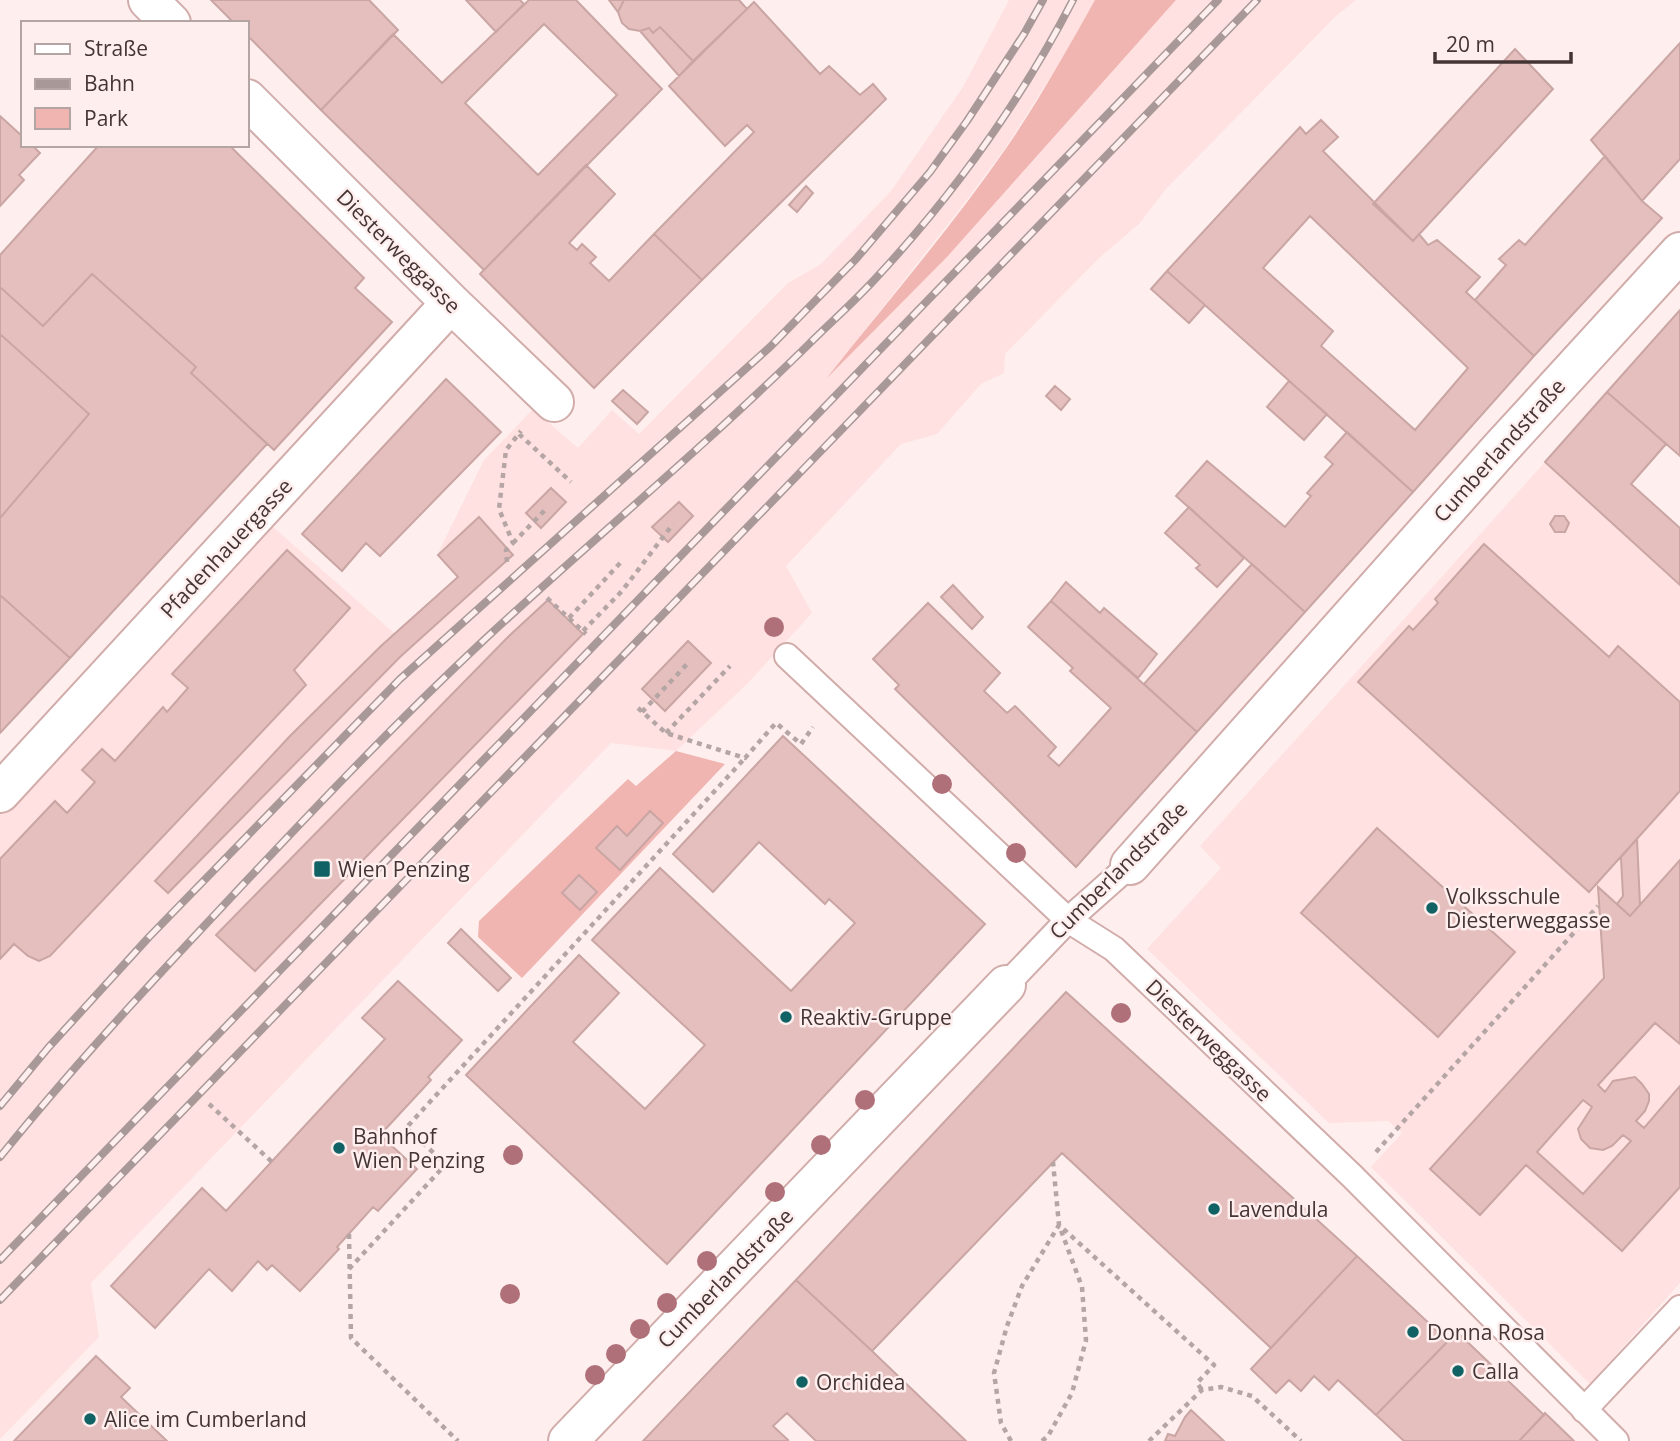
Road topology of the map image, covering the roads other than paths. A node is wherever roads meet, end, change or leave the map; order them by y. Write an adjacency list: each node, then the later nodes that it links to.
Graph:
1 (148, 0): 2 (street)
2 (169, 21)
3 (248, 100): 5 (street, Diesterweggasse)
4 (1680, 252): 9 (street, Cumberlandstraße)
5 (451, 303): 6 (street, Diesterweggasse); 8 (street, Pfadenhauergasse)
6 (554, 401)
7 (787, 656): 10 (lane, Diesterweggasse)
8 (0, 793)
9 (1130, 865): 10 (lane, Cumberlandstraße)
10 (1069, 920): 11 (lane, Cumberlandstraße); 13 (lane, Diesterweggasse)
11 (1006, 985): 14 (street, Cumberlandstraße)
12 (1680, 1308): 13 (lane)
13 (1584, 1410): 15 (lane, Diesterweggasse)
14 (568, 1441)
15 (1616, 1441)

